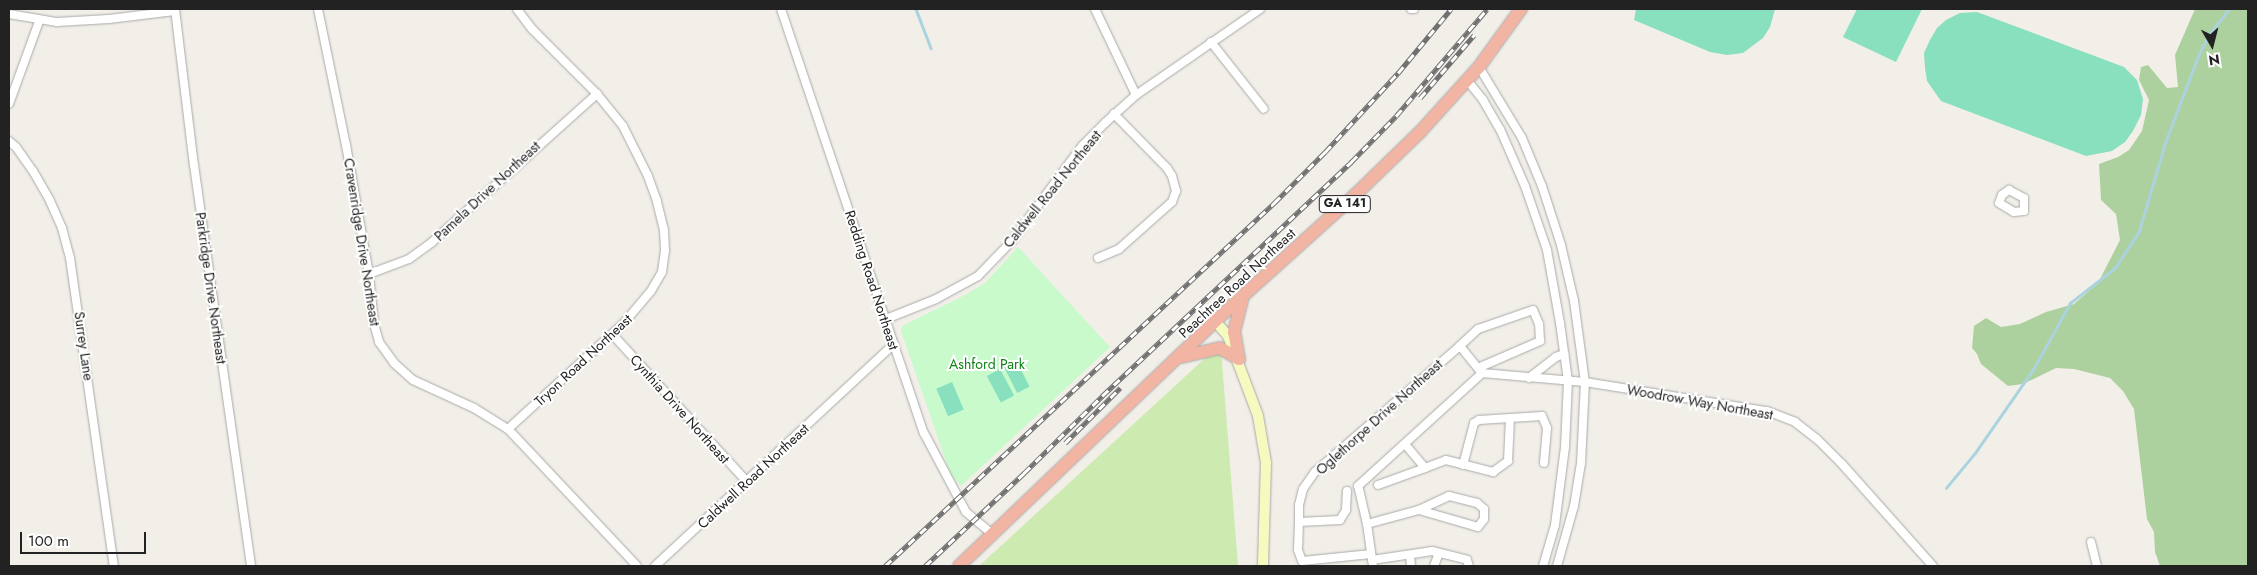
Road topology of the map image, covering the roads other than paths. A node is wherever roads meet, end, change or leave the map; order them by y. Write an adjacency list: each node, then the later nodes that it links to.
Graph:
1 (318, 9): 20 (street, Cravenridge Drive Northeast)
2 (517, 9): 13 (street, Tryon Road Northeast)
3 (781, 9): 22 (street, Redding Road Northeast)
4 (1096, 9): 14 (street)
5 (1260, 9): 10 (street, Caldwell Road Northeast)
6 (1522, 9): 11 (highway, Peachtree Road Northeast / GA 141)
7 (175, 10): 9 (street); 54 (street, Parkridge Drive Northeast)
8 (9, 14): 9 (street)
9 (40, 19): 15 (street)
10 (1211, 42): 14 (street, Caldwell Road Northeast); 16 (street)
11 (1479, 67): 12 (highway, Peachtree Road Northeast / GA 141); 35 (street)
12 (1467, 80): 21 (highway, Peachtree Road Northeast / GA 141); 27 (street)
13 (596, 94): 20 (street, Pamela Drive Northeast); 24 (street, Tryon Road Northeast)
14 (1136, 95): 17 (street, Caldwell Road Northeast)
15 (9, 104)
16 (1264, 109)
17 (1114, 114): 19 (street); 22 (street, Caldwell Road Northeast)
18 (9, 141): 53 (street, Surrey Lane)
19 (1098, 258)
20 (369, 274): 37 (street, Cravenridge Drive Northeast)
21 (1242, 299): 23 (highway, Peachtree Road Northeast / GA 141); 29 (highway)
22 (886, 319): 25 (street, Redding Road Northeast)
23 (1215, 321): 28 (highway, Peachtree Road Northeast / GA 141); 29 (main road)
24 (613, 335): 37 (street, Tryon Road Northeast); 42 (street, Cynthia Drive Northeast)
25 (894, 344): 42 (street, Caldwell Road Northeast); 48 (street, Redding Road Northeast)
26 (1460, 346): 31 (street); 31 (street, Oglethorpe Drive Northeast); 46 (street, Oglethorpe Drive Northeast)
27 (1564, 354): 30 (street); 34 (street)
28 (1178, 358): 29 (highway); 48 (highway, Peachtree Road Northeast / GA 141)
29 (1239, 359): 58 (main road)
30 (1551, 361): 32 (street); 33 (street)
31 (1480, 371): 32 (street); 38 (street, Oglethorpe Drive Northeast)
32 (1529, 378): 33 (street)
33 (1552, 380): 34 (street)
34 (1568, 381): 35 (street); 62 (street)
35 (1585, 382): 63 (street); 64 (street, Woodrow Way Northeast)
36 (1510, 418): 39 (street); 40 (street); 40 (street)
37 (508, 429): 55 (street, Cravenridge Drive Northeast)
38 (1405, 444): 41 (street); 47 (street, Oglethorpe Drive Northeast)
39 (1544, 463)
40 (1462, 464): 41 (street)
41 (1425, 468): 43 (street)
42 (747, 482): 56 (street, Caldwell Road Northeast)
43 (1378, 485)
44 (1347, 491): 46 (street)
45 (1419, 510): 45 (street); 47 (street)
46 (1299, 522): 52 (street, Oglethorpe Drive Northeast)
47 (1367, 524): 52 (street, Oglethorpe Drive Northeast)
48 (992, 534): 57 (highway, Peachtree Road Northeast / GA 141)
49 (2090, 542): 65 (street)
50 (1439, 553): 51 (street, Oglethorpe Drive Northeast); 60 (street); 61 (street, Oglethorpe Drive Northeast)
51 (1410, 555): 52 (street, Oglethorpe Drive Northeast); 59 (street)
52 (1372, 560)
53 (114, 566)
54 (251, 566)
55 (637, 566)
56 (655, 566)
57 (959, 566)
58 (1263, 566)
59 (1411, 566)
60 (1434, 566)
61 (1469, 566)
62 (1543, 566)
63 (1557, 566)
64 (1933, 566)
65 (2097, 566)

